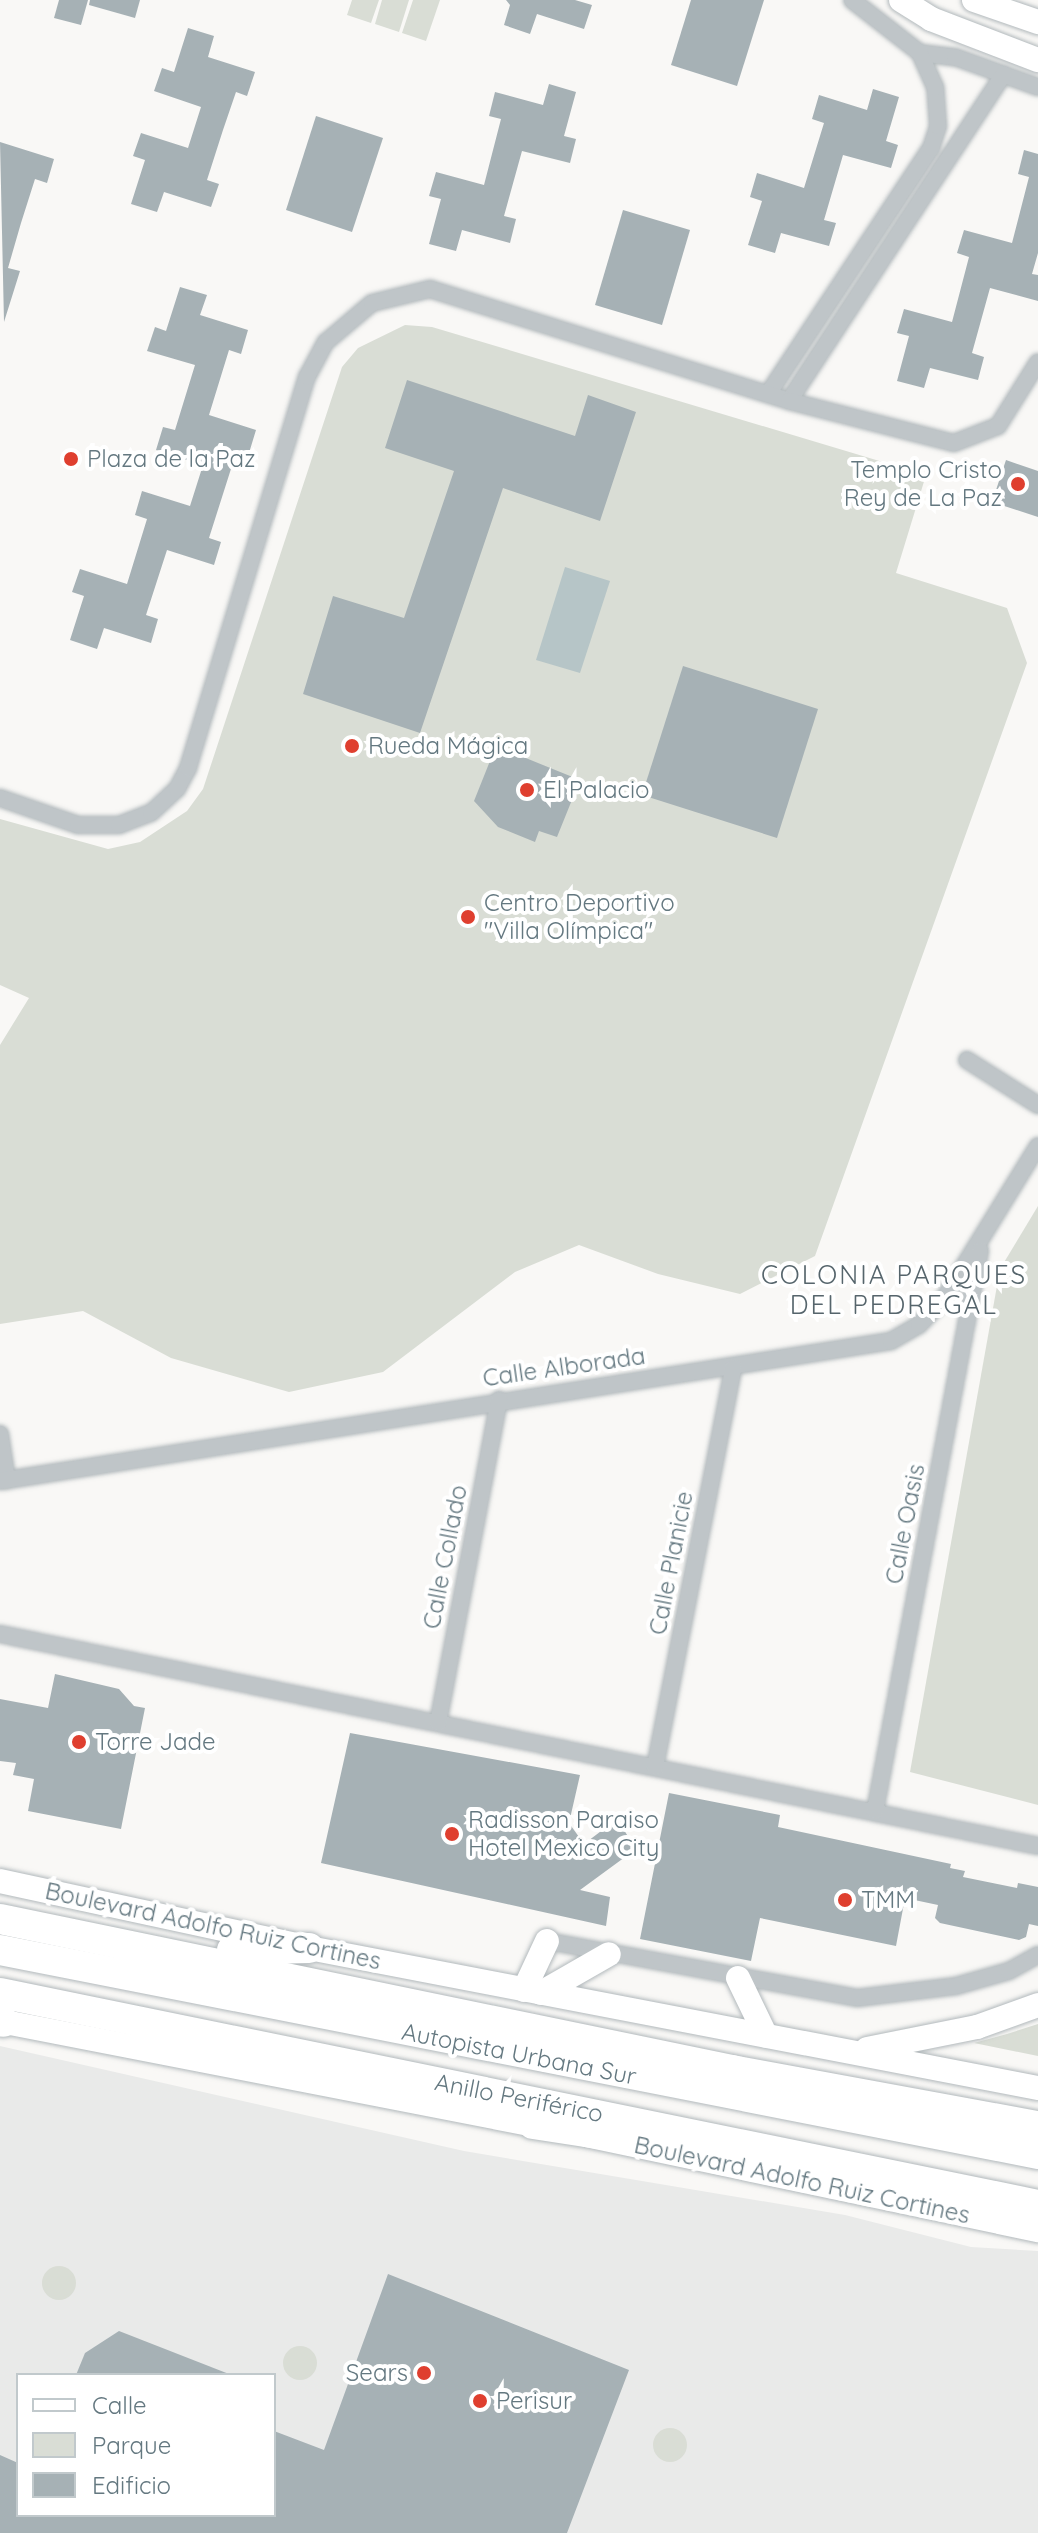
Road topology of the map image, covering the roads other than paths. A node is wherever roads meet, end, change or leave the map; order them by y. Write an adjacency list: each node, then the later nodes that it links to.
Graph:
1 (852, 0): 5 (street)
2 (901, 0): 6 (main road)
3 (974, 0): 4 (main road)
4 (1038, 22)
5 (920, 53): 7 (street); 10 (street)
6 (1038, 60)
7 (1004, 74): 8 (street); 11 (street)
8 (1038, 87)
9 (1038, 362): 11 (street)
10 (768, 394): 11 (street); 12 (street)
11 (789, 401)
12 (0, 798)
13 (967, 1060): 14 (street)
14 (1038, 1105)
15 (1038, 1146): 16 (street, Calle Alborada)
16 (981, 1245): 17 (street, Calle Alborada); 24 (street, Calle Oasis)
17 (733, 1368): 18 (street, Calle Alborada); 23 (street, Calle Planicie)
18 (499, 1400): 20 (street, Calle Alborada); 22 (street, Calle Collado)
19 (0, 1434): 20 (street)
20 (3, 1481)
21 (0, 1634): 22 (street)
22 (438, 1723): 23 (street)
23 (655, 1767): 24 (street)
24 (875, 1811): 25 (street)
25 (1038, 1846)
26 (0, 1881): 30 (main road, Boulevard Adolfo Ruiz Cortines)
27 (0, 1919): 28 (highway)
28 (95, 1937): 30 (highway); 43 (highway)
29 (547, 1941): 32 (street); 36 (main road)
30 (309, 1948): 36 (main road, Boulevard Adolfo Ruiz Cortines)
31 (0, 1950): 44 (highway, Autopista Urbana Sur)
32 (609, 1954): 35 (street); 36 (main road)
33 (1038, 1955): 35 (street)
34 (0, 1970): 45 (highway, Autopista Urbana Sur)
35 (738, 1978): 39 (main road)
36 (532, 1992): 39 (main road, Boulevard Adolfo Ruiz Cortines)
37 (1038, 2005): 40 (main road)
38 (1, 2014): 42 (main road, Boulevard Adolfo Ruiz Cortines); 46 (highway, Anillo Periférico)
39 (766, 2036): 40 (main road, Boulevard Adolfo Ruiz Cortines)
40 (846, 2052): 41 (main road, Boulevard Adolfo Ruiz Cortines)
41 (1038, 2088)
42 (533, 2124): 46 (highway); 48 (main road, Boulevard Adolfo Ruiz Cortines)
43 (1038, 2126)
44 (1038, 2154)
45 (1038, 2172)
46 (930, 2183): 47 (highway, Anillo Periférico)
47 (1038, 2205)
48 (1038, 2230)

